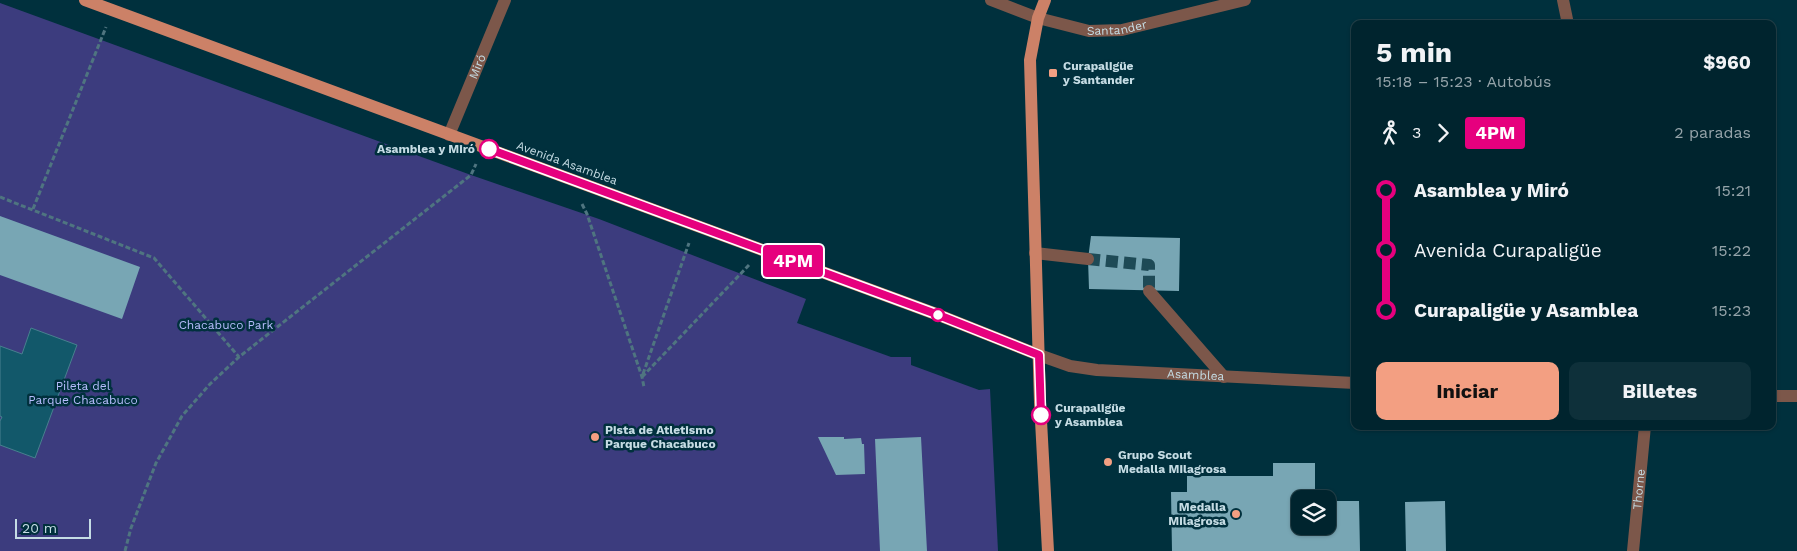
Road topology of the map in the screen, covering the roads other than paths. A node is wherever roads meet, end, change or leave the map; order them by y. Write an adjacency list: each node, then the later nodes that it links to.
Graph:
1 (85, 0): 9 (main road, Avenida Asamblea)
2 (505, 0): 9 (street, Miró)
3 (990, 0): 7 (street, Santander)
4 (1045, 0): 7 (main road)
5 (1245, 0): 7 (street, Santander)
6 (1563, 0): 8 (street)
7 (1038, 18): 10 (main road)
8 (1567, 20)
9 (449, 134): 13 (main road, Avenida Asamblea)
10 (1035, 253): 11 (street); 13 (main road)
11 (1088, 259)
12 (1149, 291): 14 (street)
13 (1039, 355): 14 (street, Asamblea); 19 (main road)
14 (1224, 377): 15 (street, Asamblea)
15 (1351, 383)
16 (1776, 396): 17 (street)
17 (1797, 396)
18 (1645, 430): 20 (street, Thorne)
19 (1048, 551)
20 (1633, 551)

